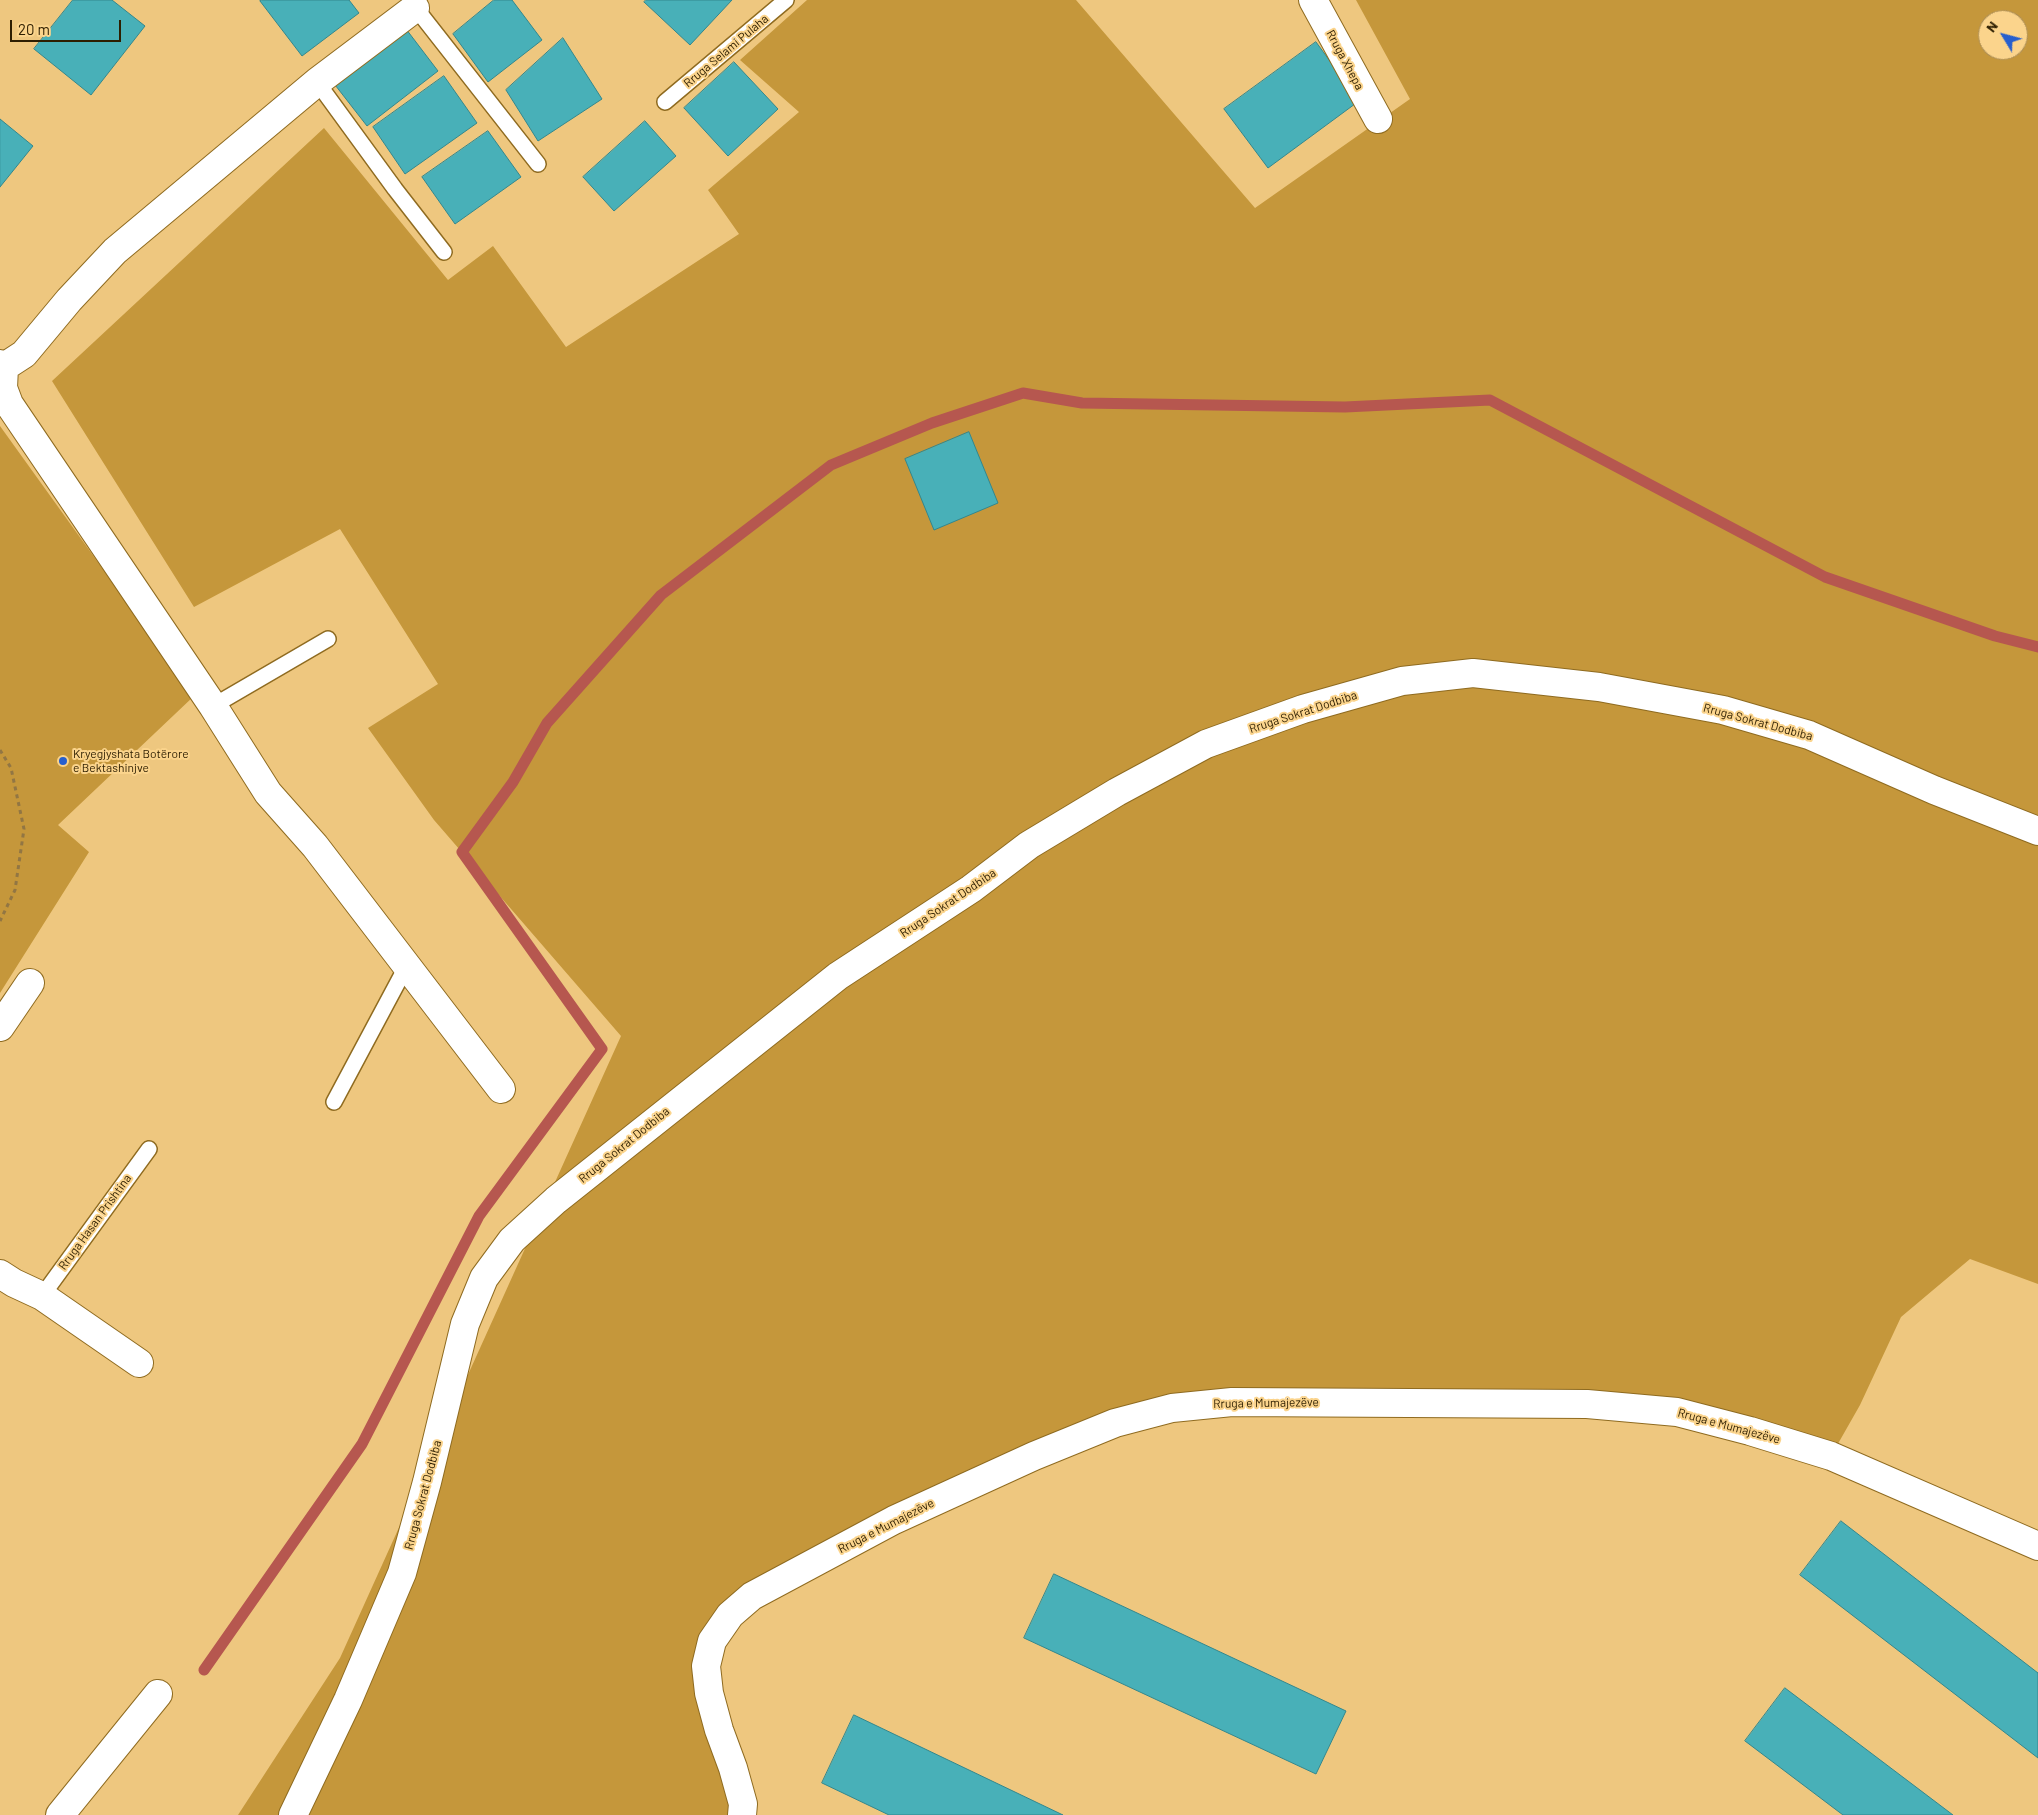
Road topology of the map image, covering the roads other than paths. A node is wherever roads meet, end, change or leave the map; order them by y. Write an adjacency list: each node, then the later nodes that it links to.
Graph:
1 (786, 0): 5 (lane, Rruga Selami Pulaha)
2 (1313, 0): 6 (street, Rruga Xhepa)
3 (412, 4): 4 (street); 7 (lane)
4 (317, 82): 8 (lane); 9 (street)
5 (665, 102)
6 (1378, 119)
7 (538, 164)
8 (444, 252)
9 (2, 366): 11 (street)
10 (328, 639): 11 (lane)
11 (213, 706): 13 (street)
12 (2038, 831): 25 (street, Rruga Sokrat Dodbiba)
13 (406, 967): 16 (street); 17 (lane)
14 (30, 983): 15 (street)
15 (0, 1027)
16 (501, 1089)
17 (334, 1102)
18 (149, 1149): 20 (lane, Rruga Hasan Prishtina)
19 (0, 1274): 20 (street)
20 (42, 1296): 21 (street)
21 (139, 1363)
22 (2038, 1546): 26 (street, Rruga e Mumajezëve)
23 (158, 1694): 24 (street)
24 (60, 1815)
25 (293, 1815)
26 (742, 1815)

